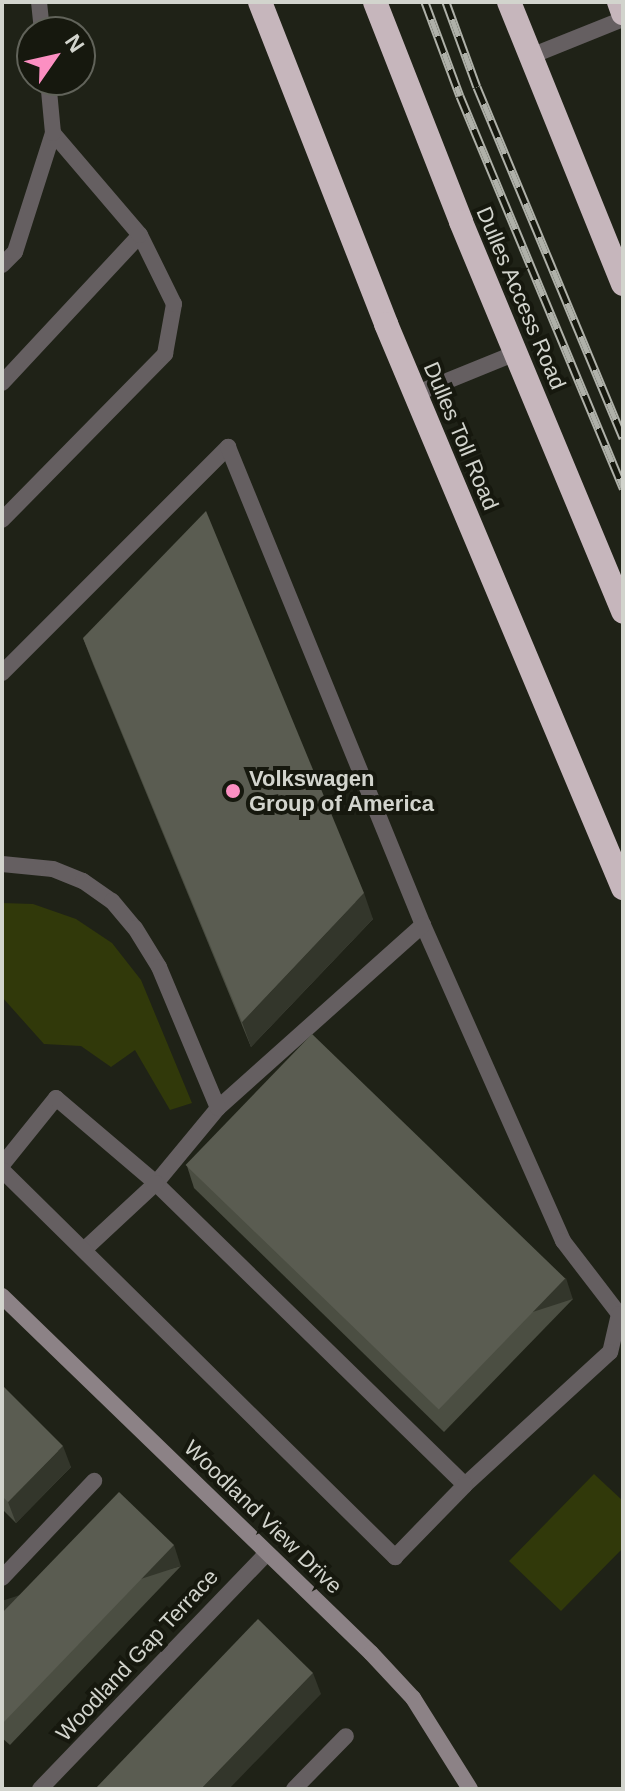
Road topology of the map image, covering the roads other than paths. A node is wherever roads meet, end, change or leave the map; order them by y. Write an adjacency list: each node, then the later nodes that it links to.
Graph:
1 (260, 2): 14 (highway, Dulles Toll Road)
2 (375, 2): 12 (highway, Dulles Access Road)
3 (509, 2): 6 (highway)
4 (619, 2): 5 (highway)
5 (623, 16): 6 (street)
6 (531, 56): 11 (highway)
7 (50, 96): 8 (street)
8 (53, 133): 9 (street); 10 (street)
9 (140, 235): 13 (street); 15 (street)
10 (2, 265)
11 (623, 284)
12 (516, 353): 14 (street); 16 (highway, Dulles Access Road)
13 (2, 383)
14 (415, 394): 19 (highway, Dulles Toll Road)
15 (2, 520)
16 (623, 612)
17 (2, 673): 20 (street)
18 (2, 864): 21 (street)
19 (623, 888)
20 (423, 925): 21 (street); 27 (street)
21 (222, 1113): 23 (street)
22 (2, 1167): 23 (street); 24 (street)
23 (156, 1183): 24 (street); 27 (street)
24 (84, 1250): 27 (street)
25 (2, 1296): 28 (street, Woodland View Drive)
26 (94, 1481): 29 (street)
27 (465, 1485)
28 (267, 1553): 32 (street, Woodland Gap Terrace); 34 (street, Woodland View Drive)
29 (8, 1558): 30 (street)
30 (2, 1578)
31 (346, 1736): 33 (street)
32 (40, 1789)
33 (294, 1789)
34 (470, 1789)

